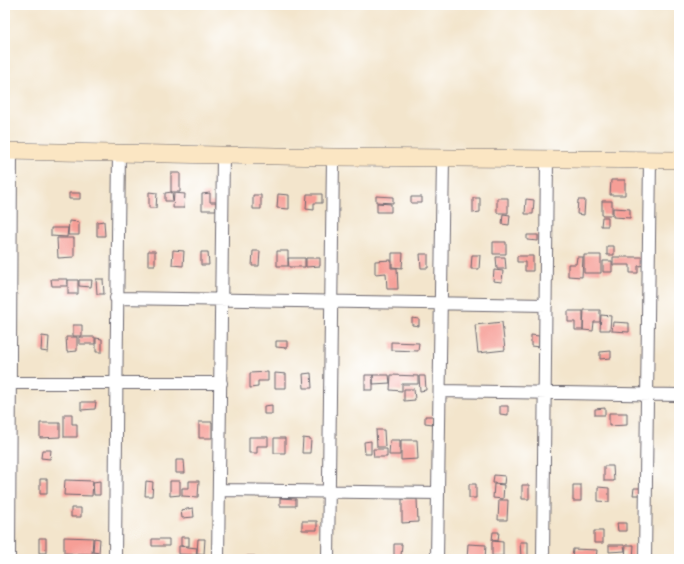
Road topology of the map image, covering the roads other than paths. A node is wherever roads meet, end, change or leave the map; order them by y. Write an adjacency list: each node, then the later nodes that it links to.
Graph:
1 (8, 151): 2 (street); 14 (street)
2 (120, 152): 3 (street); 9 (street)
3 (223, 155): 4 (street); 10 (street)
4 (333, 157): 5 (street); 11 (street)
5 (443, 158): 6 (street); 12 (street)
6 (547, 158): 7 (street); 13 (street)
7 (650, 159): 8 (street); 19 (street)
8 (679, 160)
9 (116, 298): 10 (street); 15 (street)
10 (222, 299): 11 (street); 16 (street)
11 (331, 301): 12 (street); 22 (street)
12 (441, 303): 13 (street); 17 (street)
13 (546, 305): 18 (street)
14 (8, 383): 15 (street); 24 (street)
15 (117, 383): 16 (street); 25 (street)
16 (220, 383): 21 (street)
17 (440, 391): 18 (street); 23 (street)
18 (545, 393): 19 (street); 29 (street)
19 (647, 394): 20 (street); 30 (street)
20 (679, 395)
21 (219, 490): 22 (street); 26 (street)
22 (328, 491): 23 (street); 27 (street)
23 (438, 493): 28 (street)
24 (9, 559)
25 (115, 559)
26 (218, 559)
27 (328, 559)
28 (437, 559)
29 (543, 559)
30 (645, 559)

